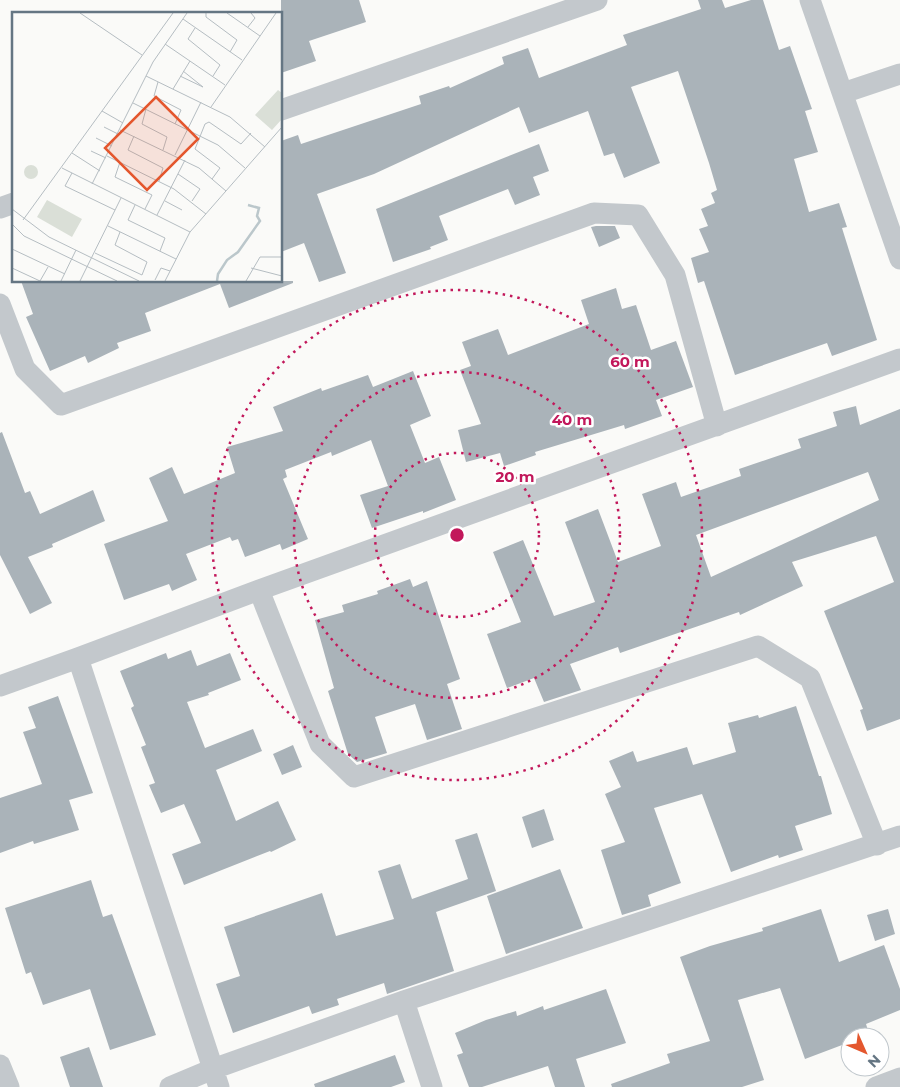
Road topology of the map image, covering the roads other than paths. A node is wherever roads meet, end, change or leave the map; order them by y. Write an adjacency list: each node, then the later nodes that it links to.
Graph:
1 (810, 0): 4 (street)
2 (590, 1): 5 (street)
3 (900, 74): 4 (street)
4 (843, 93): 8 (street)
5 (282, 110)
6 (12, 204): 7 (street)
7 (0, 208)
8 (900, 259)
9 (0, 304): 11 (street)
10 (900, 359): 11 (street)
11 (717, 426): 12 (street)
12 (259, 590): 13 (street); 16 (street)
13 (78, 658): 14 (street); 19 (street)
14 (0, 686)
15 (900, 836): 16 (street)
16 (877, 845): 17 (street)
17 (404, 1001): 19 (street); 23 (street)
18 (0, 1065): 21 (street)
19 (216, 1078): 22 (street)
20 (900, 1078): 24 (street)
21 (9, 1087)
22 (170, 1087)
23 (432, 1087)
24 (876, 1087)

